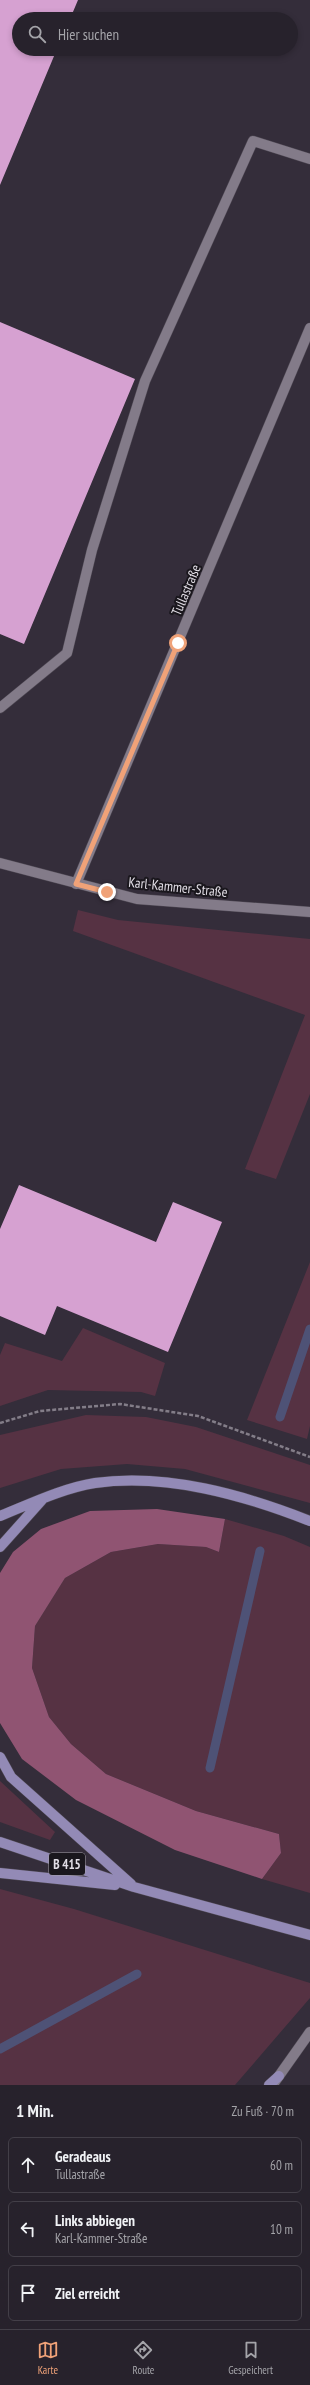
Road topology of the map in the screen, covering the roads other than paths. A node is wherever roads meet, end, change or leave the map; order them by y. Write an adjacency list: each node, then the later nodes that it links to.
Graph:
1 (310, 159): 3 (street)
2 (310, 328): 5 (street, Tullastraße)
3 (0, 708)
4 (0, 863): 5 (street, Karl-Kammer-Straße)
5 (76, 884): 6 (street, Karl-Kammer-Straße)
6 (310, 912)
7 (43, 1498): 8 (main road); 9 (main road); 10 (main road)
8 (0, 1516)
9 (310, 1521)
10 (0, 1547)
11 (0, 1757): 14 (main road)
12 (0, 1842): 14 (main road, B 415)
13 (0, 1873): 14 (main road)
14 (134, 1887): 15 (main road, B 415)
15 (310, 1935)
16 (310, 2032): 17 (street)
17 (280, 2076): 18 (main road); 19 (street)
18 (269, 2085)
19 (273, 2085)

